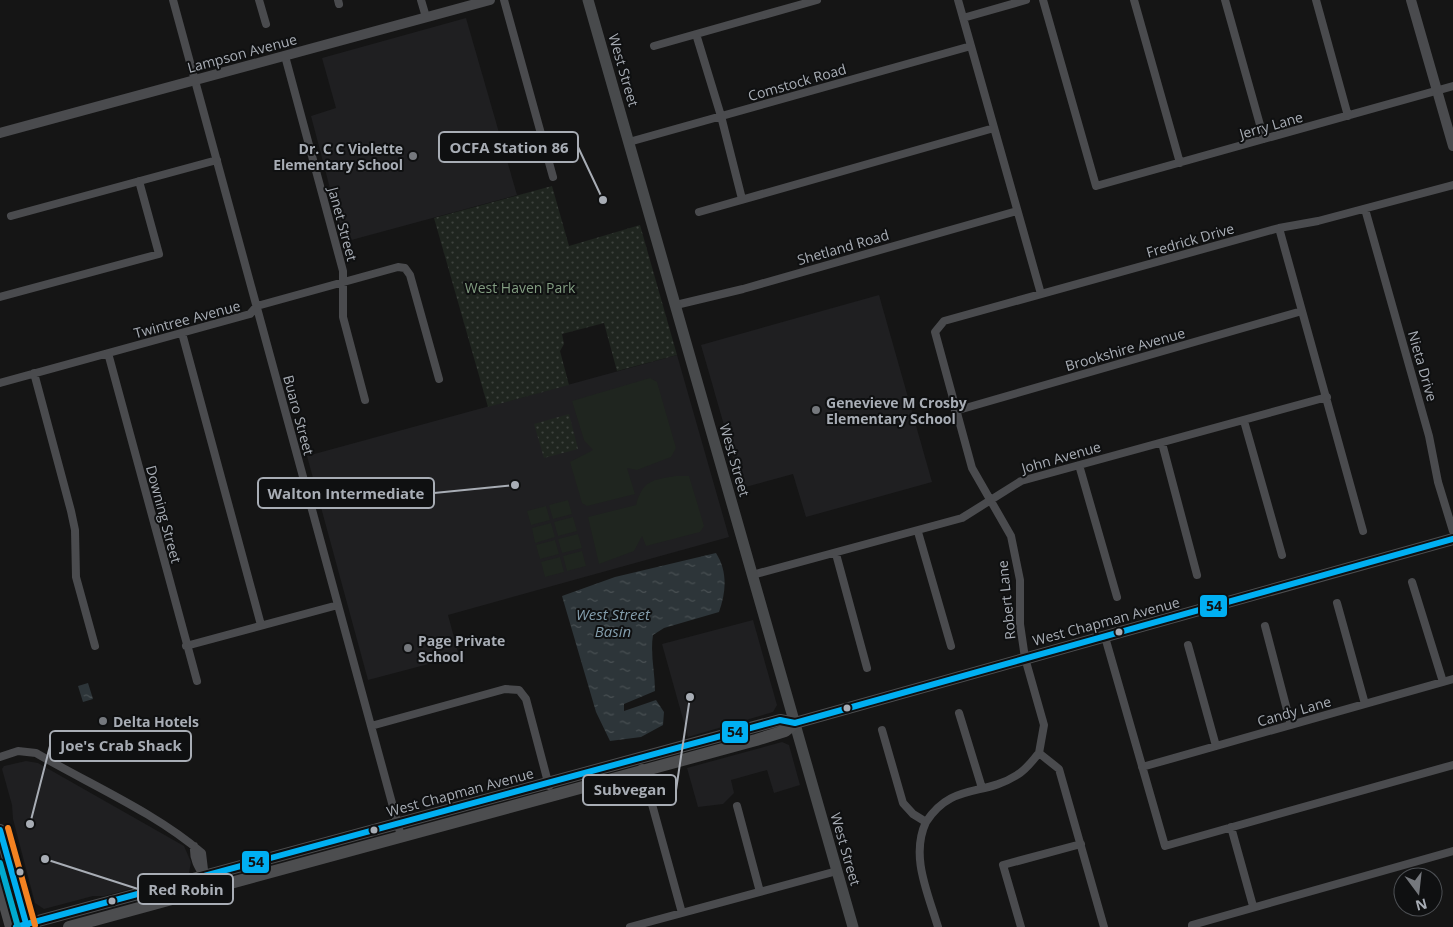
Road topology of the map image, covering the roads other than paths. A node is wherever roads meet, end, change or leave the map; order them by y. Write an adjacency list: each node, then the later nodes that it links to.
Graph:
1 (173, 0): 22 (street, Buaro Street)
2 (259, 0): 17 (street)
3 (421, 0): 15 (street)
4 (490, 0): 15 (street, Lampson Avenue)
5 (504, 0): 34 (street)
6 (588, 0): 30 (main road, West Street)
7 (817, 0): 18 (street)
8 (958, 0): 16 (street)
9 (1026, 0): 16 (street)
10 (1043, 0): 33 (street, Jerry Lane)
11 (1134, 0): 33 (street)
12 (1225, 0): 29 (street)
13 (1316, 0): 26 (street)
14 (1411, 0): 24 (street)
15 (426, 18): 21 (street, Lampson Avenue)
16 (963, 18): 20 (street)
17 (266, 24)
18 (696, 34): 19 (street); 25 (street)
19 (654, 46)
20 (971, 46): 25 (street, Comstock Road); 27 (street)
21 (284, 56): 22 (street, Lampson Avenue); 43 (street, Janet Street)
22 (195, 80): 28 (street, Lampson Avenue); 32 (street, Buaro Street)
23 (1453, 86): 24 (street, Jerry Lane)
24 (1437, 91): 26 (street, Jerry Lane); 31 (street)
25 (721, 116): 30 (street, Comstock Road); 37 (street)
26 (1348, 116): 29 (street, Jerry Lane)
27 (994, 128): 37 (street); 39 (street)
28 (0, 133)
29 (1264, 139): 33 (street, Jerry Lane)
30 (629, 142): 46 (main road, West Street)
31 (1453, 146)
32 (217, 160): 35 (street); 47 (street, Buaro Street)
33 (1180, 163)
34 (553, 177)
35 (140, 181): 41 (street); 45 (street)
36 (1453, 185): 38 (street, Fredrick Drive)
37 (742, 199): 40 (street)
38 (1365, 209): 42 (street, Fredrick Drive); 63 (street, Nieta Drive)
39 (1017, 211): 44 (street); 46 (street, Shetland Road)
40 (699, 212)
41 (11, 216)
42 (1279, 228): 44 (street, Fredrick Drive); 48 (street)
43 (343, 282): 47 (street, Twintree Avenue); 53 (street, Twintree Avenue); 56 (street, Janet Street)
44 (1041, 294): 49 (street, Fredrick Drive)
45 (0, 297)
46 (676, 305): 68 (main road, West Street)
47 (257, 306): 50 (street, Twintree Avenue); 73 (street, Buaro Street)
48 (1302, 312): 55 (street); 57 (street, Brookshire Avenue)
49 (937, 328): 57 (street, Robert Lane)
50 (182, 333): 51 (street, Twintree Avenue); 74 (street)
51 (108, 353): 52 (street, Twintree Avenue); 79 (street, Downing Street)
52 (34, 373): 54 (street, Twintree Avenue); 78 (street)
53 (439, 379)
54 (0, 382)
55 (1326, 397): 58 (street, John Avenue); 62 (street)
56 (365, 400)
57 (955, 410): 61 (street, Robert Lane)
58 (1244, 421): 59 (street, John Avenue); 67 (street)
59 (1162, 443): 60 (street, John Avenue); 69 (street)
60 (1079, 465): 61 (street, John Avenue); 71 (street)
61 (989, 500): 64 (street, John Avenue); 81 (street, Robert Lane)
62 (1363, 531)
63 (1453, 531)
64 (918, 532): 66 (street, John Avenue); 80 (street)
65 (1453, 539): 76 (main road, West Chapman Avenue)
66 (836, 554): 68 (street, John Avenue); 82 (street)
67 (1282, 555)
68 (752, 575): 88 (main road, West Street)
69 (1197, 575)
70 (1412, 582): 85 (street)
71 (1117, 598)
72 (1337, 603): 86 (street)
73 (338, 604): 74 (street); 90 (street, Buaro Street)
74 (261, 625): 79 (street)
75 (1265, 626): 89 (street)
76 (1105, 636): 81 (main road, West Chapman Avenue); 97 (street)
77 (1188, 645): 92 (street)
78 (95, 646)
79 (186, 646): 84 (street, Downing Street)
80 (951, 646)
81 (1025, 658): 88 (main road, West Chapman Avenue); 93 (street, Robert Lane)
82 (867, 668)
83 (1453, 679): 85 (street, Candy Lane)
84 (197, 681)
85 (1443, 682): 86 (street, Candy Lane)
86 (1365, 704): 89 (street, Candy Lane)
87 (959, 713): 98 (street)
88 (795, 723): 95 (main road, West Chapman Avenue); 107 (main road, West Street)
89 (1291, 725): 92 (street, Candy Lane)
90 (371, 726): 99 (street); 104 (street, Buaro Street)
91 (882, 730): 101 (street)
92 (1216, 746): 97 (street, Candy Lane)
93 (1039, 753): 98 (street); 105 (street)
94 (0, 757): 108 (street)
95 (641, 765): 99 (main road, West Chapman Avenue); 112 (street)
96 (1453, 765): 102 (street)
97 (1142, 767): 102 (street)
98 (982, 788): 101 (street)
99 (550, 790): 104 (main road, West Chapman Avenue)
100 (737, 806): 110 (street)
101 (926, 822): 119 (street)
102 (1231, 827): 111 (street)
103 (0, 830): 113 (main road)
104 (400, 830): 108 (main road, West Chapman Avenue)
105 (1081, 844): 120 (street); 121 (street)
106 (1453, 851): 111 (street)
107 (837, 871): 110 (street); 118 (main road, West Street)
108 (206, 883): 113 (main road, West Chapman Avenue); 116 (main road, West Chapman Avenue)
109 (0, 887): 115 (main road)
110 (760, 892): 112 (street)
111 (1253, 906): 114 (street)
112 (682, 913): 117 (street)
113 (23, 926)
114 (1192, 926)
115 (11, 927)
116 (69, 927)
117 (630, 927)
118 (853, 927)
119 (938, 927)
120 (1021, 927)
121 (1104, 927)

